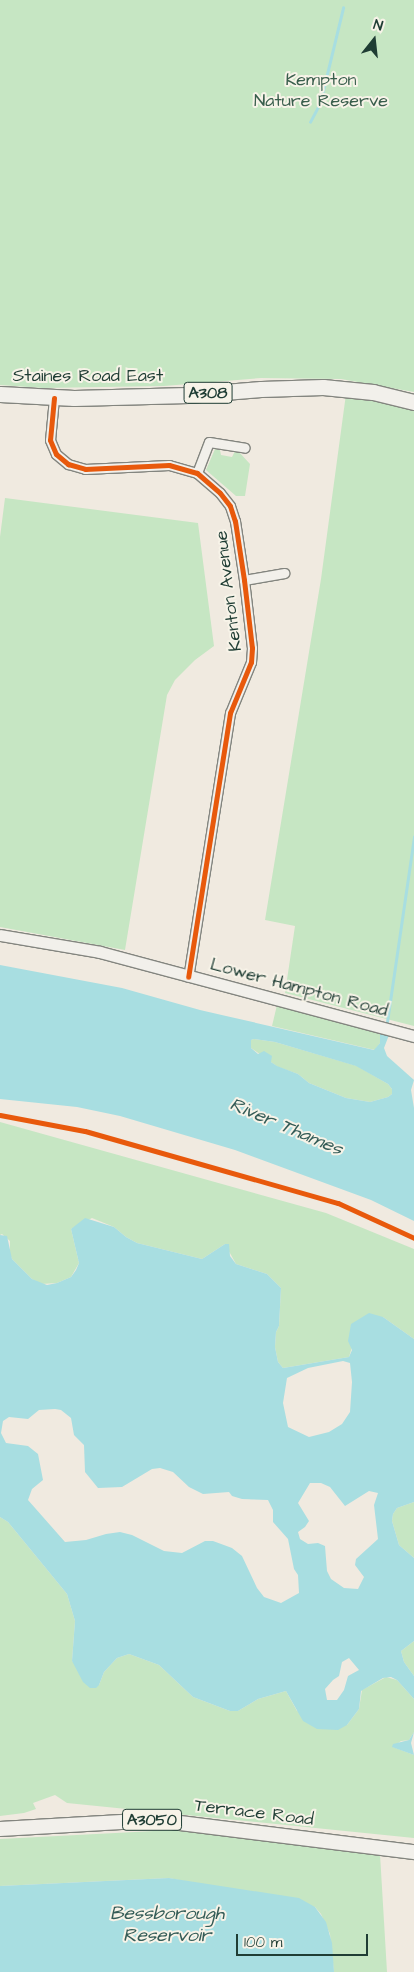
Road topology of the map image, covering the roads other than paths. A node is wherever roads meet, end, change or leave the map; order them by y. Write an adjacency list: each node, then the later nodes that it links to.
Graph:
1 (0, 394): 2 (highway, Staines Road East / A308)
2 (54, 398): 3 (highway, Staines Road East / A308); 5 (street, Kenton Avenue)
3 (414, 402)
4 (245, 448): 5 (street)
5 (197, 473): 7 (street, Kenton Avenue)
6 (284, 573): 7 (street, Kenton Avenue)
7 (244, 580): 9 (street, Kenton Avenue)
8 (0, 935): 9 (street, Lower Hampton Road)
9 (188, 977): 10 (street, Lower Hampton Road)
10 (414, 1036)
11 (0, 1829): 12 (main road, Terrace Road / A3050)
12 (414, 1852)

